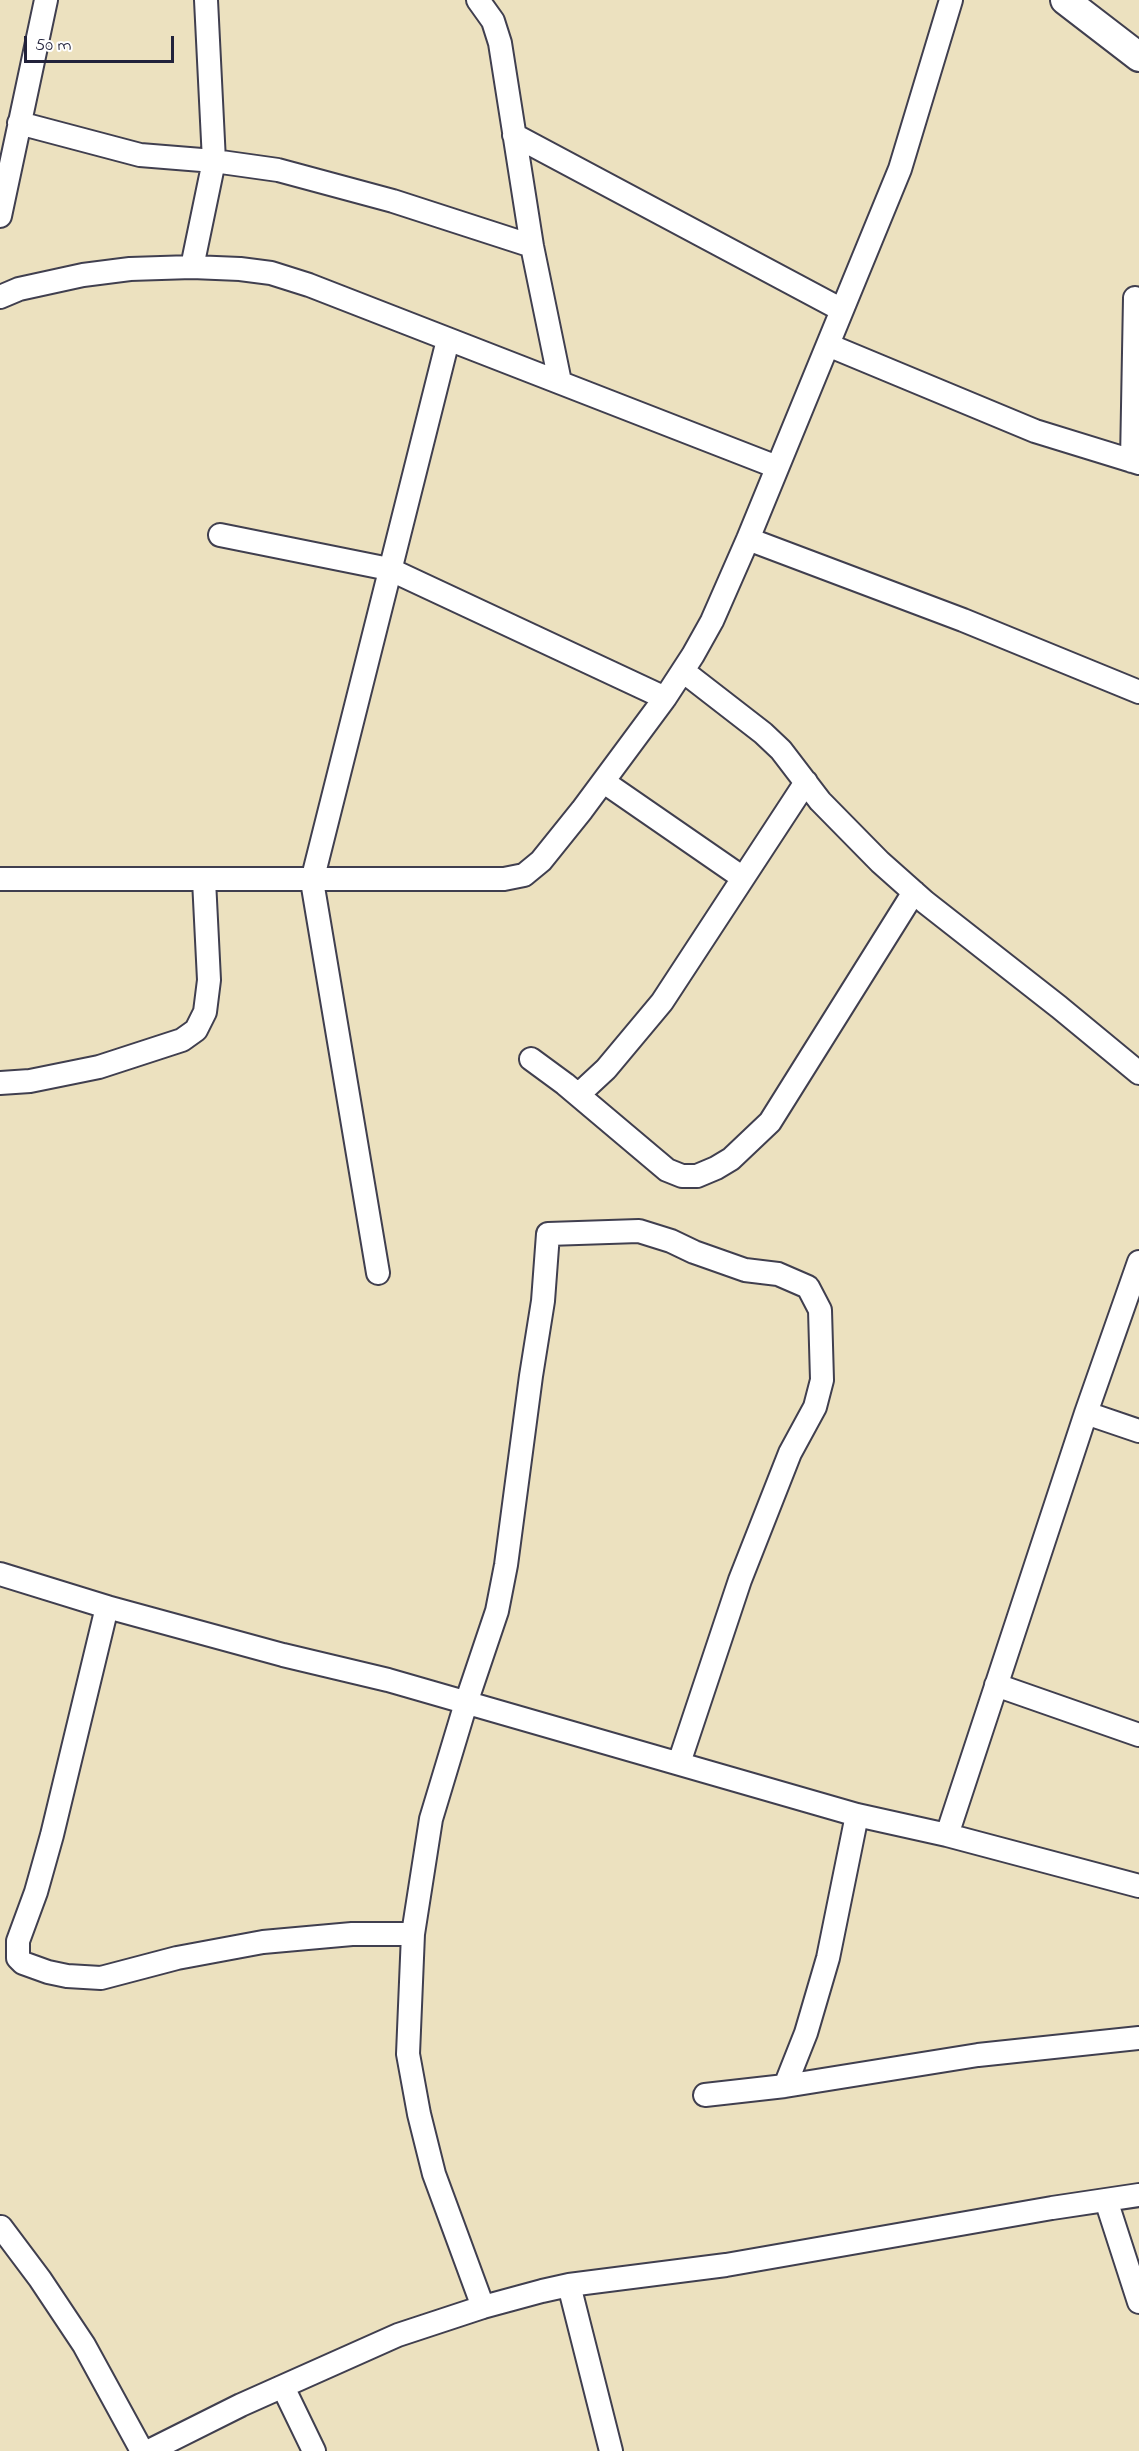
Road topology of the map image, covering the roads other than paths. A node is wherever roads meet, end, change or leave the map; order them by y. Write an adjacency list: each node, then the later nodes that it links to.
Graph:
1 (46, 0): 8 (street)
2 (206, 0): 10 (street)
3 (478, 0): 6 (street)
4 (951, 0): 16 (street)
5 (1065, 0): 7 (street)
6 (493, 11): 9 (street)
7 (1139, 57)
8 (19, 123): 10 (street); 11 (street)
9 (514, 135): 12 (street); 16 (street)
10 (214, 161): 12 (street); 13 (street)
11 (0, 216)
12 (532, 246): 19 (street)
13 (192, 267): 14 (street); 17 (street)
14 (0, 297)
15 (1135, 298): 20 (street)
16 (842, 309): 18 (street)
17 (448, 340): 19 (street); 24 (street)
18 (828, 345): 20 (street); 21 (street)
19 (560, 382): 21 (street)
20 (1135, 462)
21 (777, 467): 23 (street)
22 (220, 535): 24 (street)
23 (748, 539): 25 (street); 26 (street)
24 (389, 569): 27 (street); 33 (street)
25 (683, 671): 27 (street); 29 (street)
26 (1139, 696)
27 (665, 698): 28 (street)
28 (604, 782): 30 (street); 33 (street)
29 (806, 782): 30 (street); 34 (street)
30 (743, 878): 38 (street)
31 (0, 879): 32 (street)
32 (204, 880): 33 (street); 37 (street)
33 (312, 881): 40 (street)
34 (914, 892): 36 (street); 38 (street)
35 (531, 1059): 38 (street)
36 (1139, 1073)
37 (0, 1083)
38 (578, 1095)
39 (1139, 1262): 41 (street)
40 (378, 1273)
41 (1086, 1413): 42 (street); 45 (street)
42 (1139, 1431)
43 (0, 1574): 44 (street)
44 (107, 1607): 46 (street); 52 (street)
45 (996, 1685): 47 (street); 50 (street)
46 (466, 1703): 48 (street); 48 (street); 52 (street)
47 (1139, 1735)
48 (679, 1763): 49 (street)
49 (856, 1815): 50 (street); 54 (street)
50 (947, 1835): 51 (street)
51 (1139, 1886)
52 (413, 1934): 61 (street)
53 (1139, 2038): 54 (street)
54 (785, 2086): 55 (street)
55 (705, 2095)
56 (1139, 2195): 57 (street)
57 (1106, 2200): 59 (street); 60 (street)
58 (1, 2227): 63 (street)
59 (569, 2285): 61 (street); 66 (street)
60 (1139, 2302)
61 (483, 2307): 62 (street)
62 (283, 2386): 64 (street); 65 (street)
63 (142, 2451)
64 (149, 2451)
65 (314, 2451)
66 (611, 2451)

